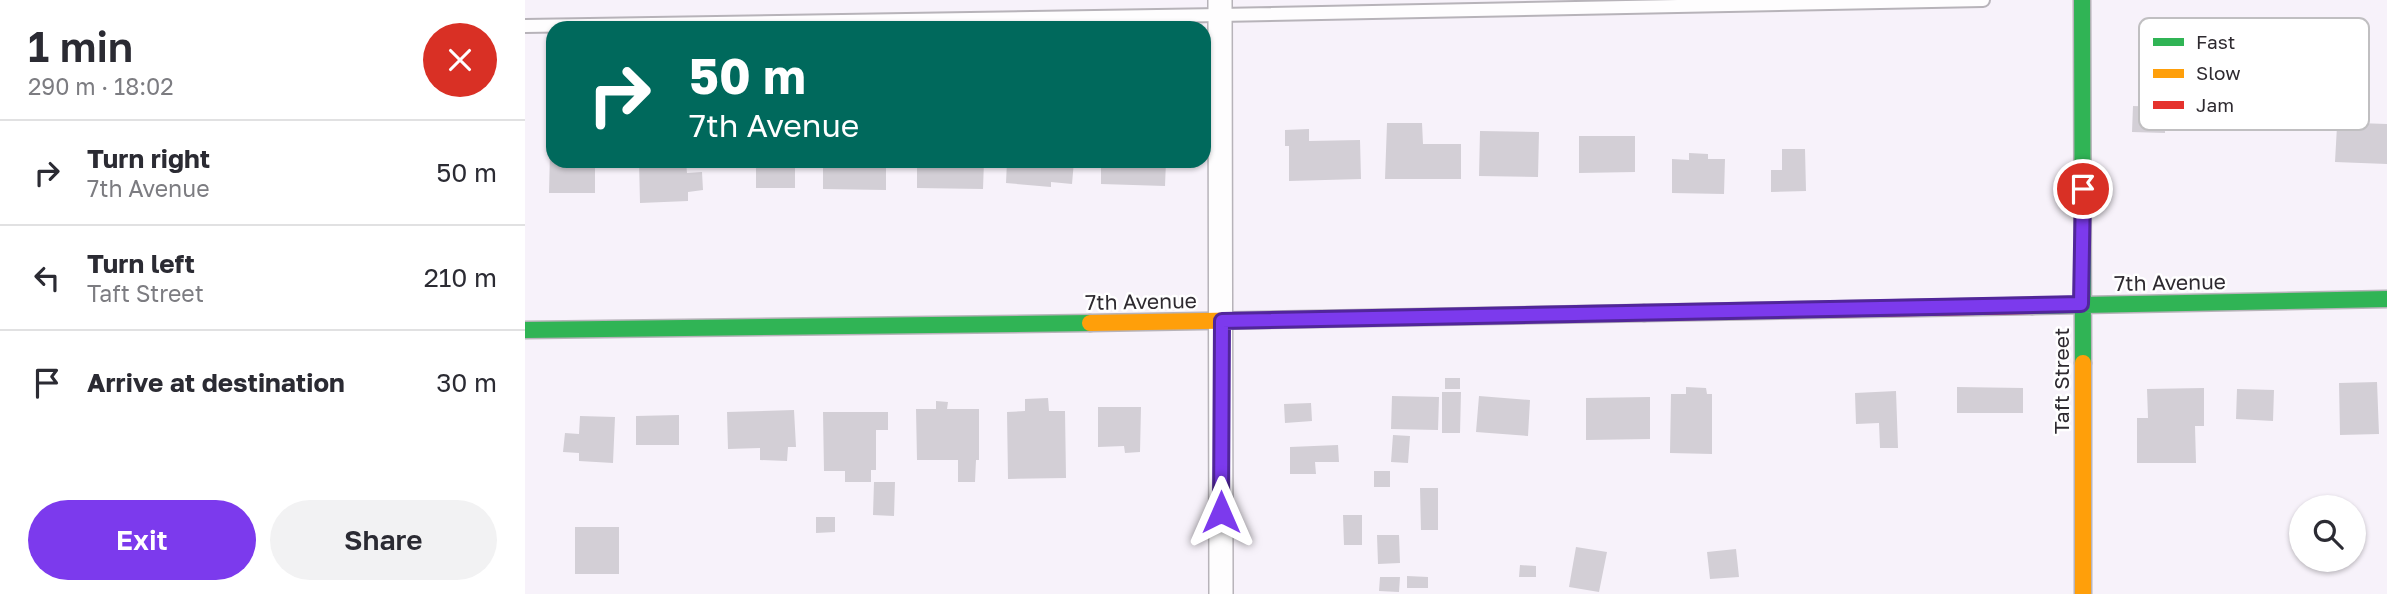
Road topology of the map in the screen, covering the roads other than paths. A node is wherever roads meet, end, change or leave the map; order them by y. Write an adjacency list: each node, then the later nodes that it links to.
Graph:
1 (1983, 0): 3 (lane)
2 (2082, 0): 8 (street, Taft Street)
3 (1220, 8): 4 (lane); 9 (street)
4 (718, 21)
5 (546, 25): 6 (lane)
6 (525, 26)
7 (2387, 299): 8 (street, 7th Avenue)
8 (2081, 304): 9 (street, 7th Avenue); 12 (street, Taft Street)
9 (1222, 321): 10 (street, 7th Avenue); 11 (street)
10 (525, 330)
11 (1221, 594)
12 (2083, 594)

